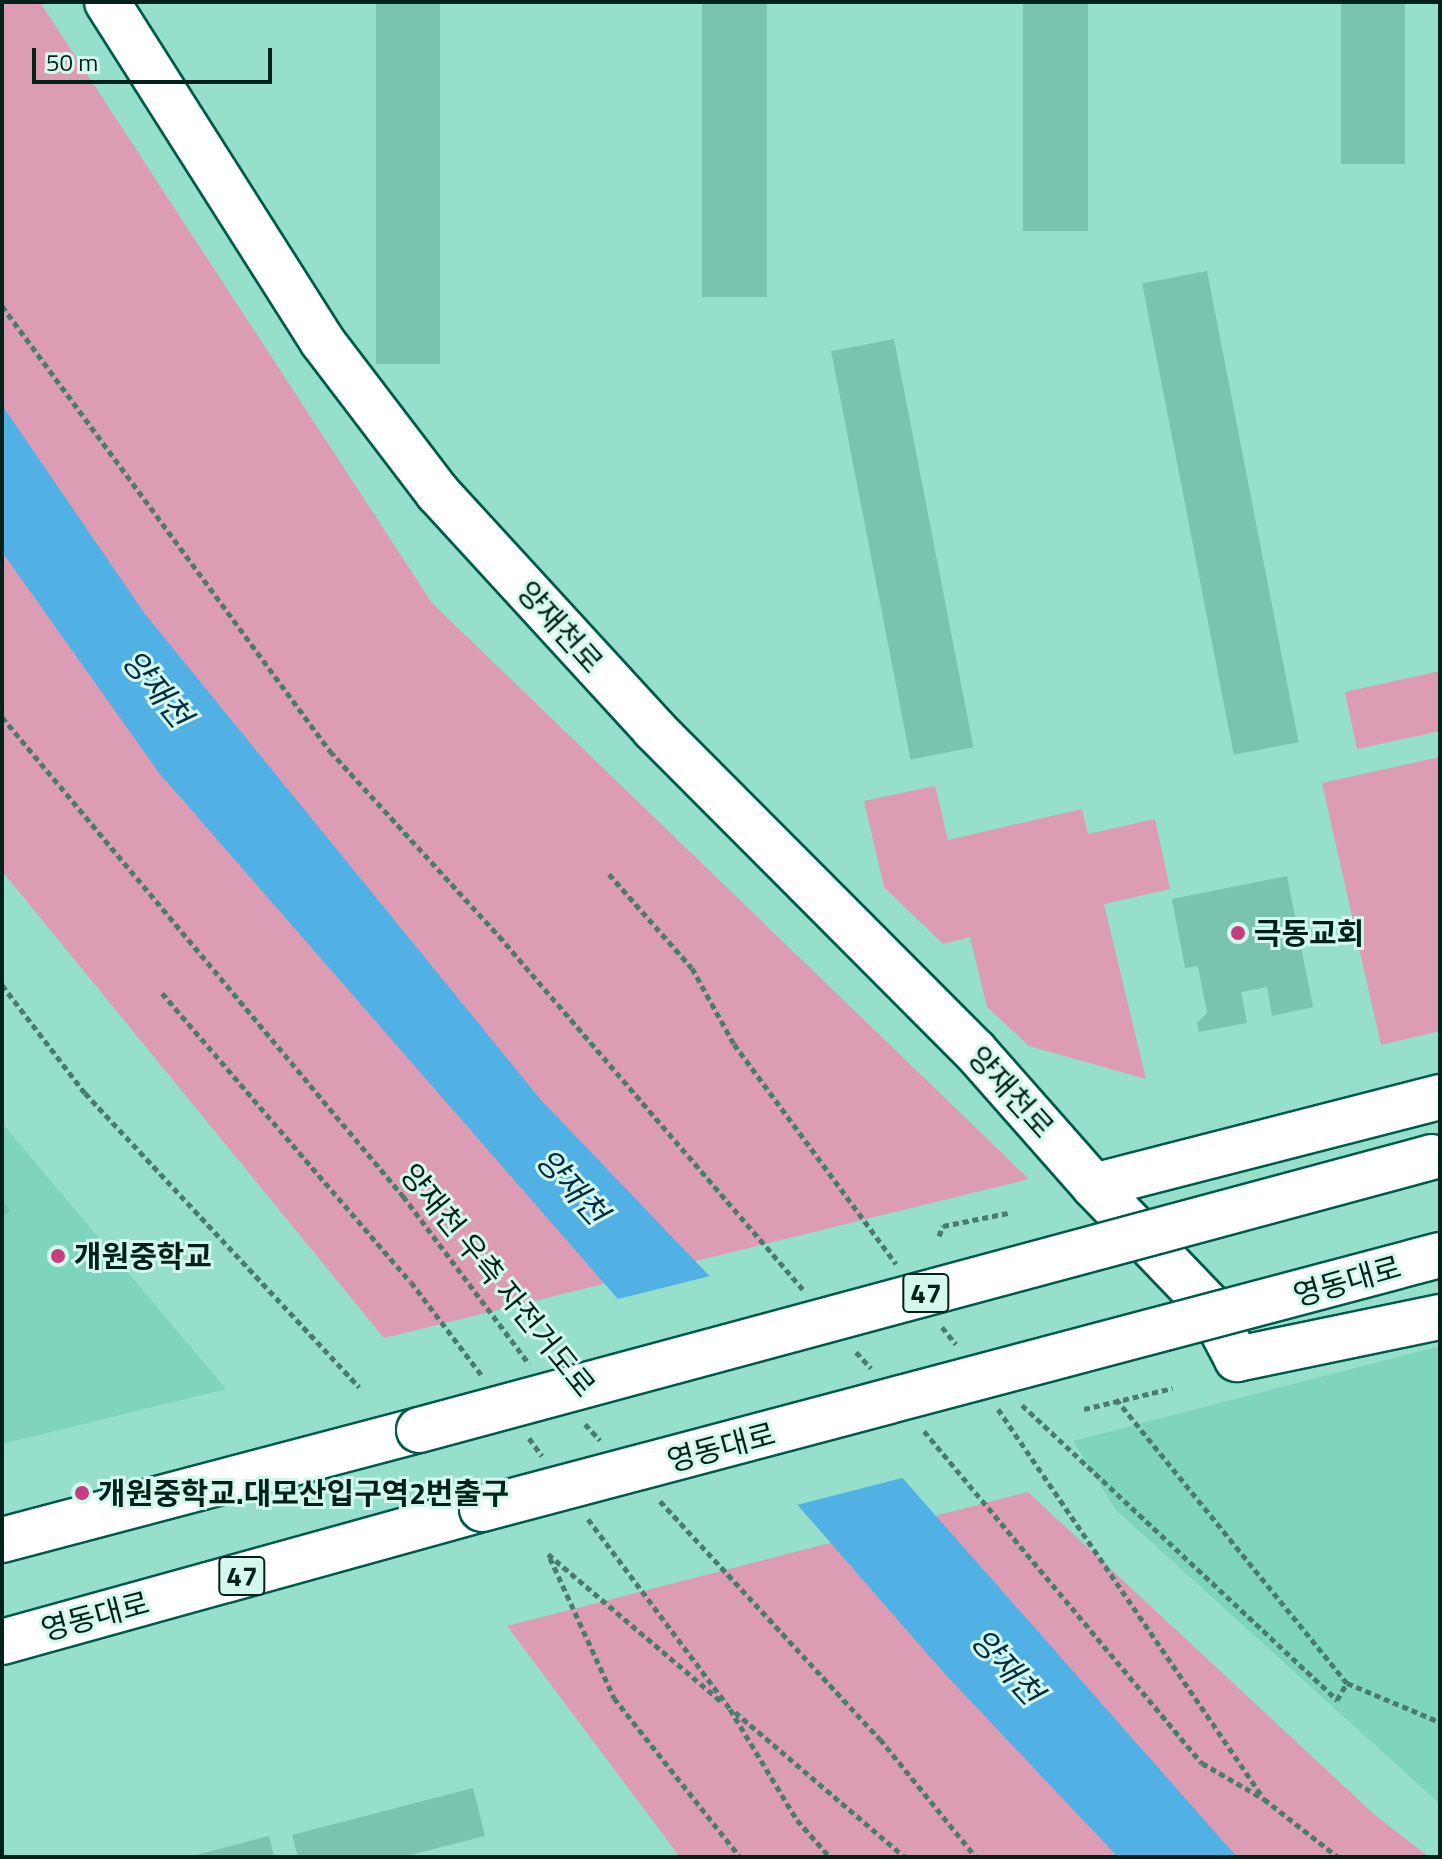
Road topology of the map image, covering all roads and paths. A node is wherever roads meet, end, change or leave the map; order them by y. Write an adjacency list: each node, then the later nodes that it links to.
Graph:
1 (107, 2): 8 (main road, 양재천로)
2 (2, 306): 12 (path)
3 (2, 717): 18 (path, 양재천 우측 자전거도로)
4 (2, 985): 20 (path)
5 (162, 993): 19 (path)
6 (1440, 1097): 8 (main road)
7 (1436, 1156): 32 (main road, 47, bridge)
8 (1094, 1186): 13 (main road, 양재천로)
9 (1008, 1213): 10 (path)
10 (939, 1236)
11 (1440, 1255): 33 (main road, 영동대로 / 47, bridge)
12 (810, 1298)
13 (1440, 1317)
14 (950, 1339): 16 (path)
15 (852, 1347): 17 (path)
16 (959, 1352)
17 (873, 1371)
18 (539, 1377)
19 (486, 1382)
20 (359, 1387)
21 (1173, 1388): 22 (path)
22 (1116, 1399): 24 (path); 35 (path)
23 (995, 1404): 36 (path)
24 (1084, 1409)
25 (915, 1419): 36 (path)
26 (581, 1420): 28 (path, 양재천 우측 자전거도로)
27 (524, 1432): 29 (path)
28 (612, 1452)
29 (552, 1470)
30 (654, 1495): 40 (path)
31 (580, 1508): 34 (path)
32 (2, 1540)
33 (2, 1642)
34 (730, 1709): 37 (path); 38 (path); 39 (path)
35 (1440, 1722)
36 (1264, 1799): 41 (path)
37 (740, 1857)
38 (830, 1857)
39 (905, 1857)
40 (976, 1857)
41 (1338, 1857)

